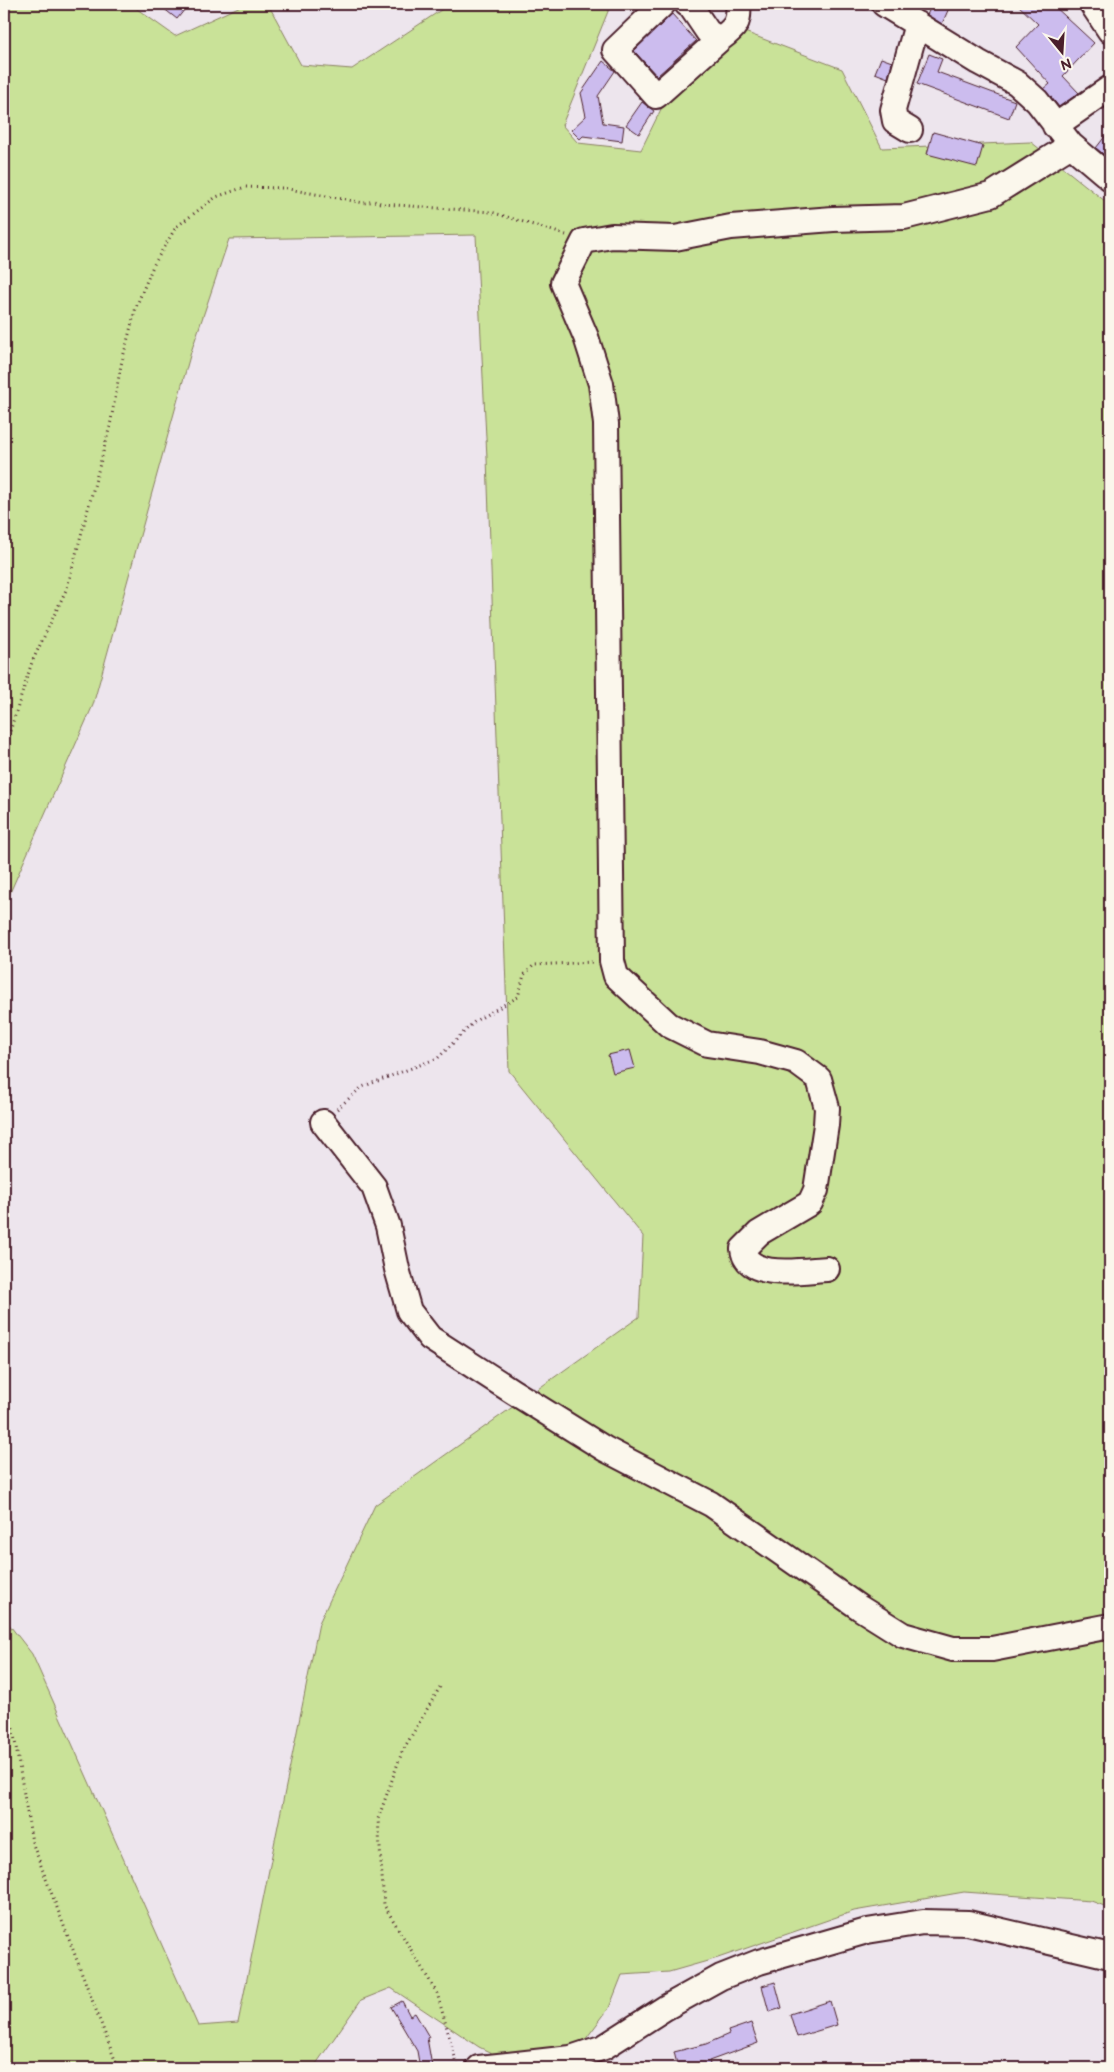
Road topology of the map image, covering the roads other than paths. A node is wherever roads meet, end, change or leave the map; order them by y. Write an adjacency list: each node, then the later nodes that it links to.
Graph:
1 (663, 4): 9 (street)
2 (687, 4): 9 (street)
3 (724, 4): 9 (street)
4 (738, 4): 9 (street)
5 (884, 4): 7 (street)
6 (1092, 4): 8 (street)
7 (917, 24): 11 (street); 12 (street)
8 (1110, 31)
9 (714, 36)
10 (1110, 88): 11 (street)
11 (1055, 126): 13 (street)
12 (910, 130)
13 (1071, 145): 14 (street); 16 (street)
14 (1110, 178)
15 (324, 1122): 17 (street)
16 (827, 1269)
17 (1110, 1626)
18 (1110, 1956): 19 (street)
19 (479, 2068)

